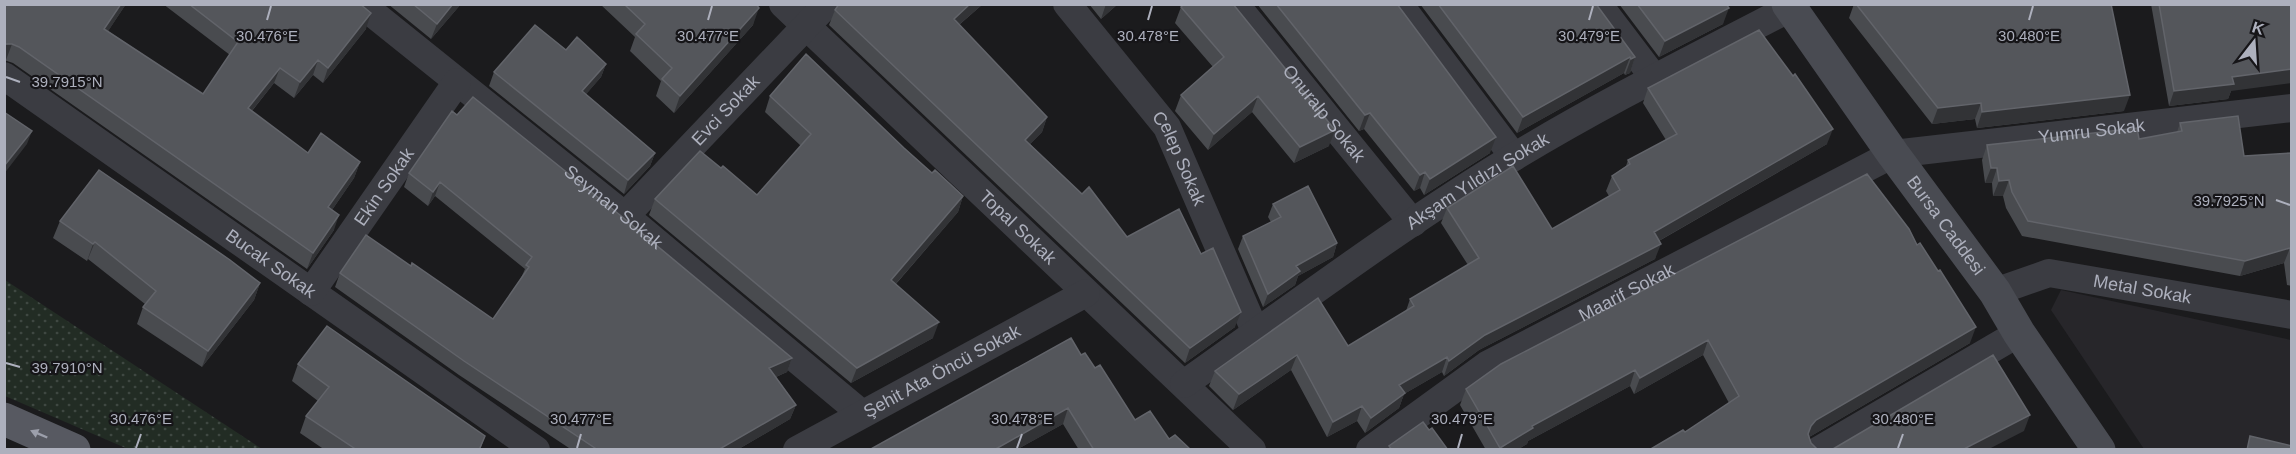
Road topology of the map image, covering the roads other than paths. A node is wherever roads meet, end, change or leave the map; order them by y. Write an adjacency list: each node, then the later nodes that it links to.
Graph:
1 (361, 4): 12 (street, Seyman Sokak)
2 (783, 4): 9 (street, Topal Sokak)
3 (827, 4): 9 (street, Evci Sokak)
4 (1067, 4): 22 (street, Celep Sokak)
5 (1234, 4): 17 (street, Onuralp Sokak)
6 (1399, 4): 15 (street)
7 (1598, 4): 11 (street)
8 (1789, 6): 11 (street, Akşam Yıldızı Sokak); 14 (main road, Bursa Caddesi)
9 (806, 26): 16 (street, Evci Sokak); 20 (street, Topal Sokak)
10 (4, 76): 18 (street, Bucak Sokak)
11 (1655, 79): 15 (street, Akşam Yıldızı Sokak)
12 (457, 82): 16 (street, Seyman Sokak); 18 (street, Ekin Sokak)
13 (2292, 108): 14 (street, Yumru Sokak)
14 (1893, 154): 19 (main road, Bursa Caddesi); 31 (street, Maarif Sokak)
15 (1514, 156): 17 (street, Akşam Yıldızı Sokak)
16 (625, 216): 25 (street, Seyman Sokak)
17 (1413, 222): 22 (street, Akşam Yıldızı Sokak)
18 (311, 292): 28 (street, Bucak Sokak)
19 (1995, 292): 21 (street, Metal Sokak); 23 (main road, Bursa Caddesi)
20 (1086, 293): 24 (street, Topal Sokak); 25 (street, Şehit Ata Öncü Sokak)
21 (2292, 315)
22 (1256, 333): 24 (street, Akşam Yıldızı Sokak)
23 (2019, 333): 32 (street); 33 (main road, Bursa Caddesi)
24 (1184, 384): 30 (street, Topal Sokak)
25 (862, 414): 29 (street, Şehit Ata Öncü Sokak)
26 (4, 419): 27 (main road, one-way to 26)
27 (74, 450)
28 (536, 450)
29 (797, 450)
30 (1252, 450)
31 (1370, 450)
32 (1819, 450)
33 (2099, 450)

